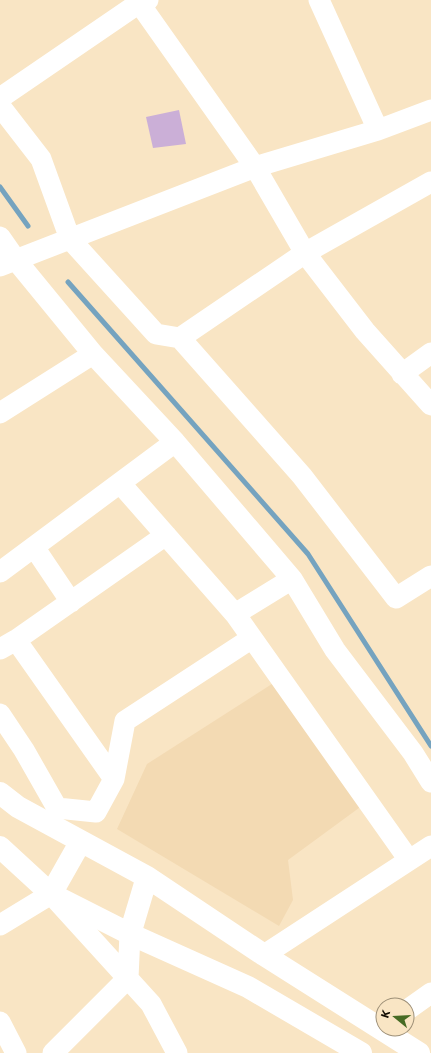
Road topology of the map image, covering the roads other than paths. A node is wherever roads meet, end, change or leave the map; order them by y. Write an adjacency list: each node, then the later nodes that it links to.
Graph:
1 (319, 0): 6 (street)
2 (142, 1): 3 (street); 7 (street)
3 (0, 98)
4 (0, 106): 10 (street)
5 (431, 110): 6 (street)
6 (378, 130): 7 (street)
7 (255, 167): 10 (street); 11 (street)
8 (431, 182): 11 (street)
9 (0, 237): 12 (street)
10 (70, 240): 12 (street); 13 (street)
11 (305, 253): 13 (street); 16 (street)
12 (8, 263): 15 (street)
13 (180, 338): 25 (street)
14 (431, 353): 16 (street)
15 (93, 354): 18 (street); 19 (street)
16 (402, 374): 17 (street)
17 (431, 405)
18 (0, 413)
19 (175, 442): 20 (street); 24 (street)
20 (120, 483): 21 (street); 22 (street)
21 (166, 534): 26 (street); 27 (street)
22 (34, 547): 23 (street); 26 (street)
23 (0, 572)
24 (292, 579): 27 (street); 32 (street)
25 (428, 584)
26 (71, 602): 29 (street)
27 (235, 614): 28 (street)
28 (252, 638): 31 (street); 37 (street)
29 (8, 645): 31 (street)
30 (0, 714): 31 (street)
31 (114, 779)
32 (431, 782)
33 (0, 793): 34 (main road)
34 (81, 841): 38 (main road); 39 (main road)
35 (431, 846): 37 (street)
36 (0, 847): 39 (main road)
37 (409, 860): 42 (street)
38 (147, 877): 41 (main road); 42 (main road)
39 (52, 894): 40 (street); 41 (main road); 43 (street)
40 (0, 926)
41 (130, 934): 43 (street); 52 (main road)
42 (264, 955): 47 (main road)
43 (128, 978): 50 (street); 51 (street)
44 (431, 993): 45 (street)
45 (415, 1004)
46 (0, 1022): 49 (street)
47 (375, 1024)
48 (395, 1037): 53 (main road)
49 (16, 1053)
50 (53, 1053)
51 (177, 1053)
52 (361, 1053)
53 (419, 1053)

